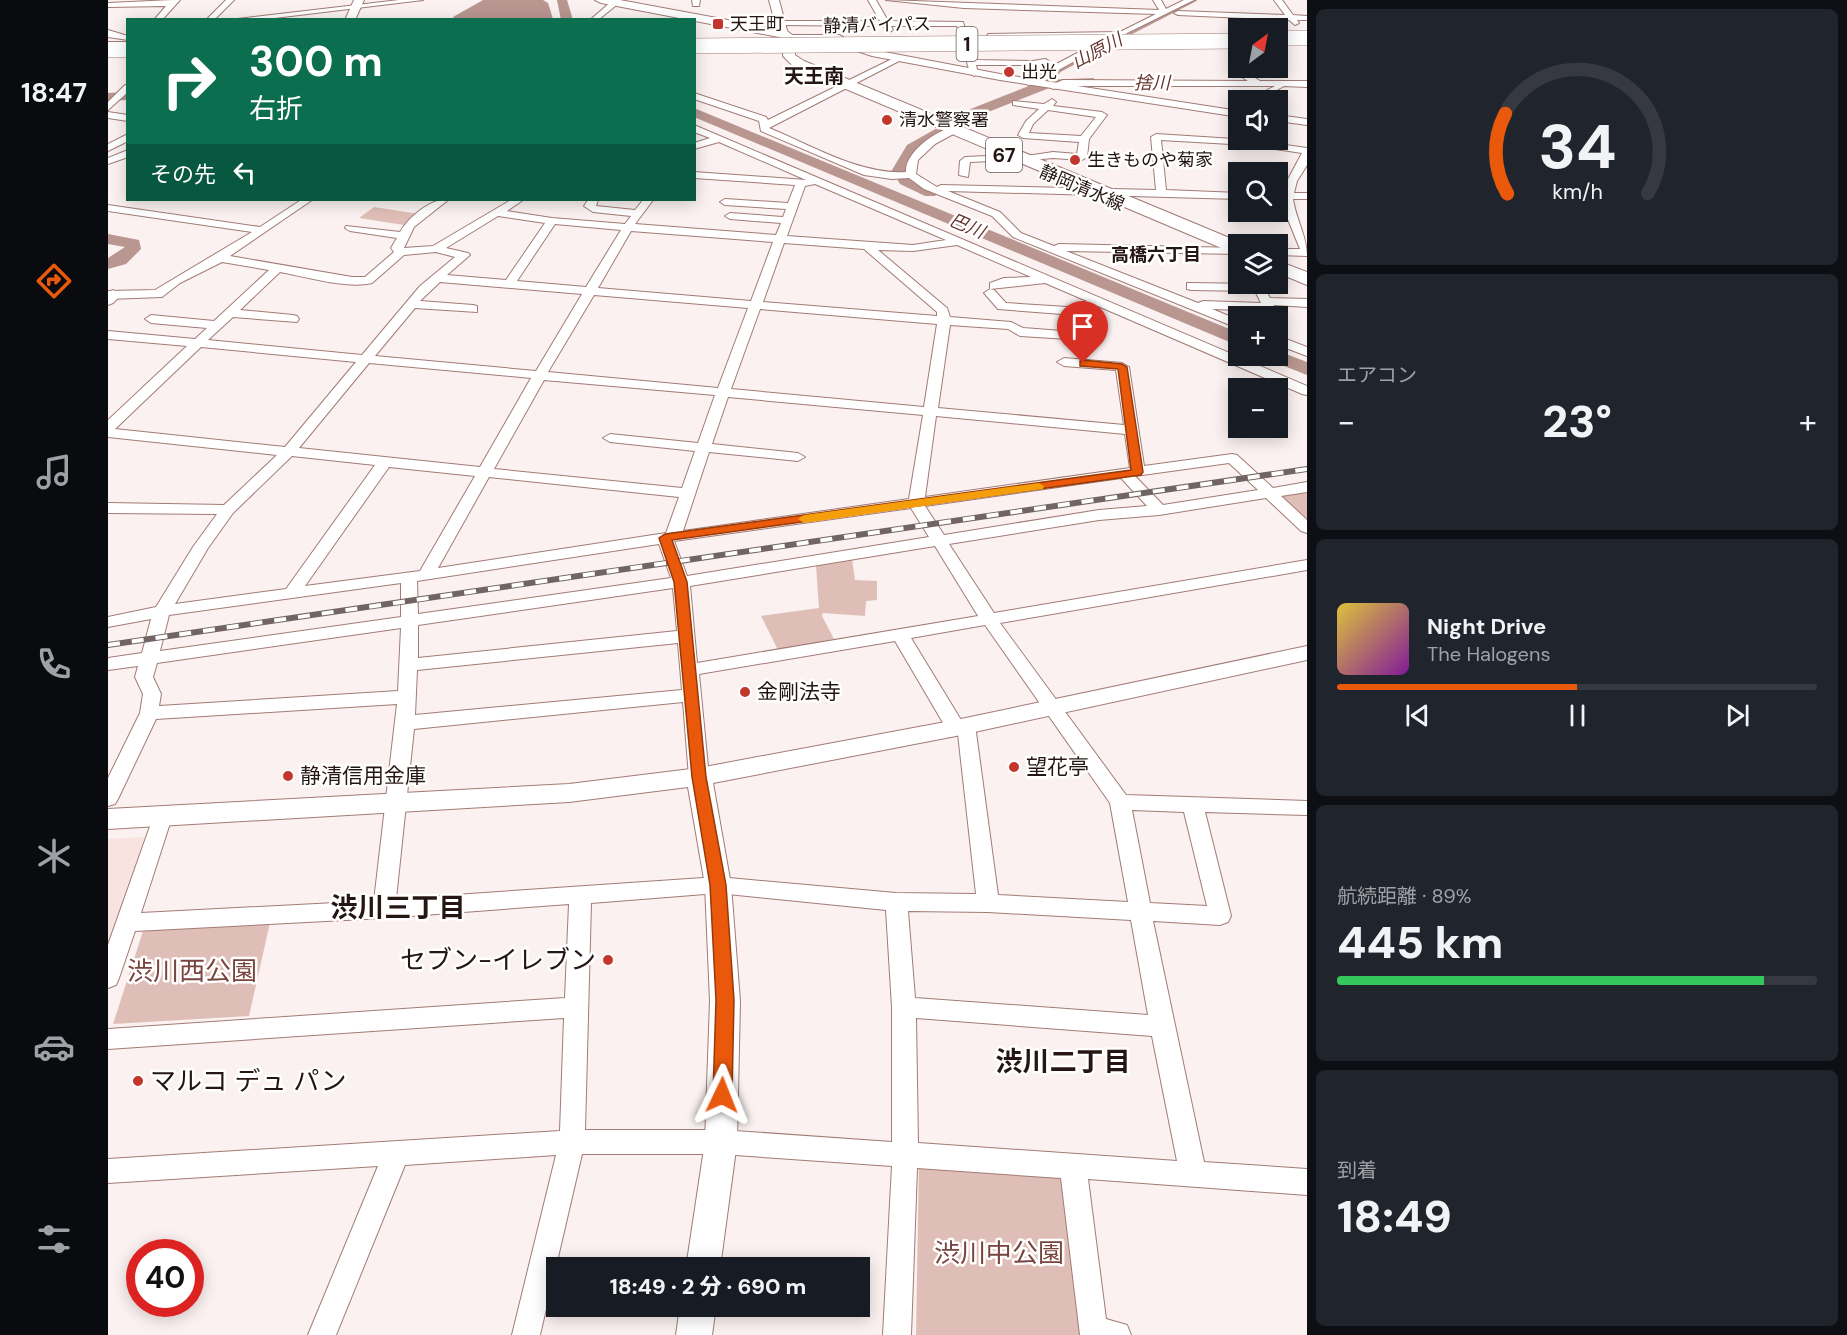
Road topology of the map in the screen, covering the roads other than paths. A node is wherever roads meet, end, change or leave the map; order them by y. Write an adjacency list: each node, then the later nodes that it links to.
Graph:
1 (230, 0): 34 (street)
2 (419, 0): 13 (street)
3 (600, 0): 14 (main road)
4 (774, 0): 54 (street)
5 (872, 0): 26 (street)
6 (890, 0): 9 (street)
7 (1104, 0): 22 (street)
8 (1157, 0): 24 (street)
9 (903, 1): 15 (street)
10 (1194, 1): 24 (street); 28 (street)
11 (174, 2): 17 (street); 33 (street)
12 (1279, 2): 19 (street); 32 (street)
13 (357, 3): 20 (street); 37 (street)
14 (615, 3): 38 (street); 39 (main road)
15 (966, 3): 18 (street); 30 (street)
16 (108, 4): 17 (street)
17 (121, 4): 23 (street)
18 (1052, 4): 21 (street)
19 (1270, 4)
20 (330, 9): 31 (street); 36 (street)
21 (1067, 9): 22 (street); 46 (street)
22 (1109, 10): 24 (street)
23 (115, 12)
24 (1164, 12): 44 (street)
25 (869, 13): 26 (street)
26 (880, 13): 27 (street); 42 (street)
27 (891, 13)
28 (1178, 13): 32 (street); 50 (street)
29 (946, 14): 30 (street)
30 (957, 14): 45 (street)
31 (283, 17): 35 (street)
32 (1291, 17): 40 (street); 53 (street)
33 (159, 18)
34 (211, 18)
35 (266, 18)
36 (328, 18)
37 (351, 18)
38 (597, 18)
39 (681, 18)
40 (1307, 18)
41 (698, 22): 54 (main road)
42 (885, 22): 45 (street); 52 (street); 54 (street)
43 (1126, 22): 44 (street)
44 (1147, 22): 46 (street)
45 (960, 24): 59 (street)
46 (1076, 28): 49 (street)
47 (126, 30): 48 (street)
48 (109, 32): 51 (street)
49 (992, 36)
50 (1136, 37): 55 (highway); 58 (highway)
51 (126, 38)
52 (892, 38): 54 (street); 59 (street)
53 (1291, 38)
54 (784, 39): 59 (highway); 60 (highway); 62 (highway); 75 (main road, 静岡清水線 / 67)
55 (1228, 39)
56 (1228, 41): 58 (highway)
57 (1228, 41): 62 (highway, 静清バイパス / 1, bridge)
58 (1100, 42): 59 (highway); 59 (highway); 71 (street)
59 (959, 43): 62 (highway); 63 (street); 69 (street)
60 (696, 45)
61 (696, 45): 62 (highway, 静清バイパス, bridge)
62 (858, 45): 66 (street); 67 (street)
63 (877, 49)
64 (108, 50): 65 (highway)
65 (126, 50)
66 (809, 50)
67 (898, 58): 69 (street); 75 (street)
68 (1045, 61): 69 (street)
69 (972, 67): 71 (street)
70 (1247, 78): 72 (street)
71 (1031, 82): 76 (street)
72 (1258, 84): 73 (street); 76 (street)
73 (1284, 84): 74 (street); 80 (street)
74 (1307, 84)
75 (844, 86): 91 (street); 93 (main road, 静岡清水線 / 67)
76 (1052, 86): 77 (street)
77 (1066, 88): 85 (street); 86 (street)
78 (125, 89): 79 (street); 84 (street)
79 (108, 90)
80 (1276, 90)
81 (696, 97): 91 (street)
82 (1016, 103): 85 (street)
83 (126, 104): 84 (street)
84 (110, 105)
85 (1046, 108): 97 (street); 97 (street)
86 (1228, 112)
87 (108, 115): 88 (street)
88 (126, 118)
89 (1288, 119): 90 (street)
90 (1307, 122)
91 (764, 126): 109 (street)
92 (696, 129): 96 (street)
93 (952, 131): 104 (main road, 静岡清水線 / 67); 109 (street)
94 (108, 136): 95 (street)
95 (126, 138): 100 (street)
96 (719, 139): 99 (street); 111 (street)
97 (1084, 139): 104 (street)
98 (1228, 140): 115 (street)
99 (696, 145)
100 (108, 147)
101 (1288, 148): 102 (street)
102 (1307, 152): 106 (street)
103 (126, 154): 105 (street)
104 (1017, 158): 107 (street); 114 (main road, 静岡清水線 / 67)
105 (108, 161)
106 (1305, 164): 113 (street)
107 (964, 174)
108 (696, 175): 110 (street)
109 (911, 175): 112 (street)
110 (801, 183): 111 (street); 126 (street)
111 (824, 184): 138 (street)
112 (928, 187): 114 (street); 140 (street)
113 (1288, 188)
114 (1098, 193): 115 (street); 141 (main road, 静岡清水線 / 67)
115 (1161, 193): 116 (street)
116 (1228, 196)
117 (1288, 196): 118 (street)
118 (1307, 196)
119 (306, 201): 135 (street)
120 (442, 201): 136 (street)
121 (516, 201): 129 (street)
122 (592, 201): 130 (street)
123 (647, 201): 130 (street)
124 (1288, 203): 146 (street)
125 (151, 204): 128 (street)
126 (792, 207): 131 (street); 131 (street)
127 (108, 208): 128 (street)
128 (137, 212): 135 (street)
129 (497, 213): 132 (street); 142 (street)
130 (637, 213): 133 (street)
131 (786, 220): 137 (street)
132 (552, 221): 133 (street); 155 (street)
133 (628, 227): 137 (street); 157 (street)
134 (350, 228): 136 (street)
135 (261, 230): 147 (street)
136 (404, 236): 144 (street)
137 (779, 239): 139 (street); 163 (street)
138 (956, 242): 139 (street); 153 (street)
139 (867, 246): 170 (street)
140 (1045, 246): 143 (street); 164 (street)
141 (1228, 247)
142 (436, 249): 144 (street); 151 (street)
143 (1228, 251)
144 (400, 252): 148 (street)
145 (1288, 252): 146 (street)
146 (1307, 252)
147 (220, 258): 148 (street); 158 (street)
148 (278, 268): 167 (street)
149 (1288, 270): 152 (main road)
150 (1288, 275): 154 (main road)
151 (437, 278): 155 (street); 162 (street)
152 (1307, 279)
153 (1046, 280): 160 (street); 166 (street)
154 (1307, 283)
155 (509, 284): 157 (street)
156 (1191, 286): 159 (street)
157 (591, 291): 163 (street); 179 (street)
158 (110, 297)
159 (1266, 301): 161 (street); 164 (street)
160 (1097, 302): 166 (street); 180 (street)
161 (1307, 303)
162 (411, 304): 165 (street); 177 (street)
163 (756, 305): 170 (street); 181 (street)
164 (1192, 305): 171 (street)
165 (473, 309)
166 (1068, 311): 170 (street)
167 (230, 313): 169 (street); 172 (street)
168 (151, 318): 172 (street)
169 (293, 319)
170 (944, 320): 182 (street)
171 (1228, 320)
172 (217, 325): 174 (street)
173 (108, 335): 174 (street)
174 (196, 344): 177 (street); 183 (street)
175 (1288, 344): 176 (street)
176 (1307, 352)
177 (366, 359): 179 (street); 188 (street)
178 (1064, 362): 184 (street)
179 (540, 375): 181 (street); 191 (street)
180 (1307, 391)
181 (723, 392): 182 (street); 187 (street)
182 (932, 411): 184 (street); 196 (street)
183 (108, 428)
184 (1130, 430): 192 (street)
185 (108, 433): 188 (street)
186 (610, 438): 187 (street)
187 (703, 448): 189 (street); 194 (street)
188 (289, 451): 190 (street); 198 (street)
189 (798, 457)
190 (386, 460): 191 (street); 206 (street)
191 (484, 472): 194 (street); 204 (street)
192 (1131, 473): 195 (street); 196 (street); 199 (street)
193 (1307, 487): 195 (street)
194 (687, 493): 201 (street)
195 (1268, 494): 199 (street); 200 (street)
196 (916, 504): 201 (street); 202 (street)
197 (109, 510): 198 (street)
198 (228, 510): 207 (street)
199 (1159, 510): 202 (street)
200 (1307, 528)
201 (669, 537): 204 (street); 205 (street)
202 (939, 542): 205 (street); 209 (street)
203 (1307, 565): 209 (street)
204 (417, 576): 206 (street); 210 (street)
205 (681, 582): 210 (street); 212 (street)
206 (291, 594): 207 (street)
207 (162, 611): 208 (street); 214 (street)
208 (112, 618)
209 (990, 619): 211 (street); 220 (street)
210 (411, 620): 214 (street); 216 (street)
211 (900, 634): 217 (street); 223 (street)
212 (687, 636): 216 (street); 217 (street)
213 (1307, 653): 220 (street)
214 (147, 658): 215 (street); 221 (street)
215 (108, 664)
216 (409, 665): 219 (street)
217 (690, 669): 218 (street)
218 (691, 695): 222 (street); 224 (street)
219 (407, 697): 221 (street); 222 (street)
220 (1054, 707): 223 (street); 226 (street)
221 (150, 713): 225 (street)
222 (405, 723): 227 (street)
223 (961, 726): 224 (street); 235 (street)
224 (699, 777): 227 (street); 232 (street)
225 (108, 799)
226 (1120, 802): 228 (street); 237 (street)
227 (396, 804): 230 (street); 236 (street)
228 (1193, 805): 229 (street); 237 (street)
229 (1307, 808)
230 (162, 817): 231 (street); 238 (street)
231 (108, 819)
232 (718, 885): 233 (street); 234 (street); 245 (street)
233 (580, 896): 236 (street); 240 (street)
234 (896, 902): 235 (street); 241 (street)
235 (988, 903): 237 (street)
236 (384, 909): 238 (street)
237 (1140, 912): 242 (street)
238 (127, 923): 239 (street)
239 (108, 978)
240 (578, 1007): 243 (street); 244 (street)
241 (904, 1007): 242 (street); 247 (street)
242 (1162, 1026): 250 (street)
243 (108, 1039)
244 (572, 1142): 245 (street); 246 (street); 256 (street)
245 (721, 1142): 247 (street); 252 (street)
246 (397, 1152): 249 (street); 255 (street)
247 (905, 1155): 248 (street); 258 (street)
248 (1073, 1165): 250 (street); 254 (street)
249 (108, 1171)
250 (1193, 1173): 251 (street)
251 (1306, 1185)
252 (705, 1257)
253 (696, 1317): 257 (street)
254 (1101, 1334)
255 (321, 1335)
256 (526, 1335)
257 (694, 1335)
258 (897, 1335)

